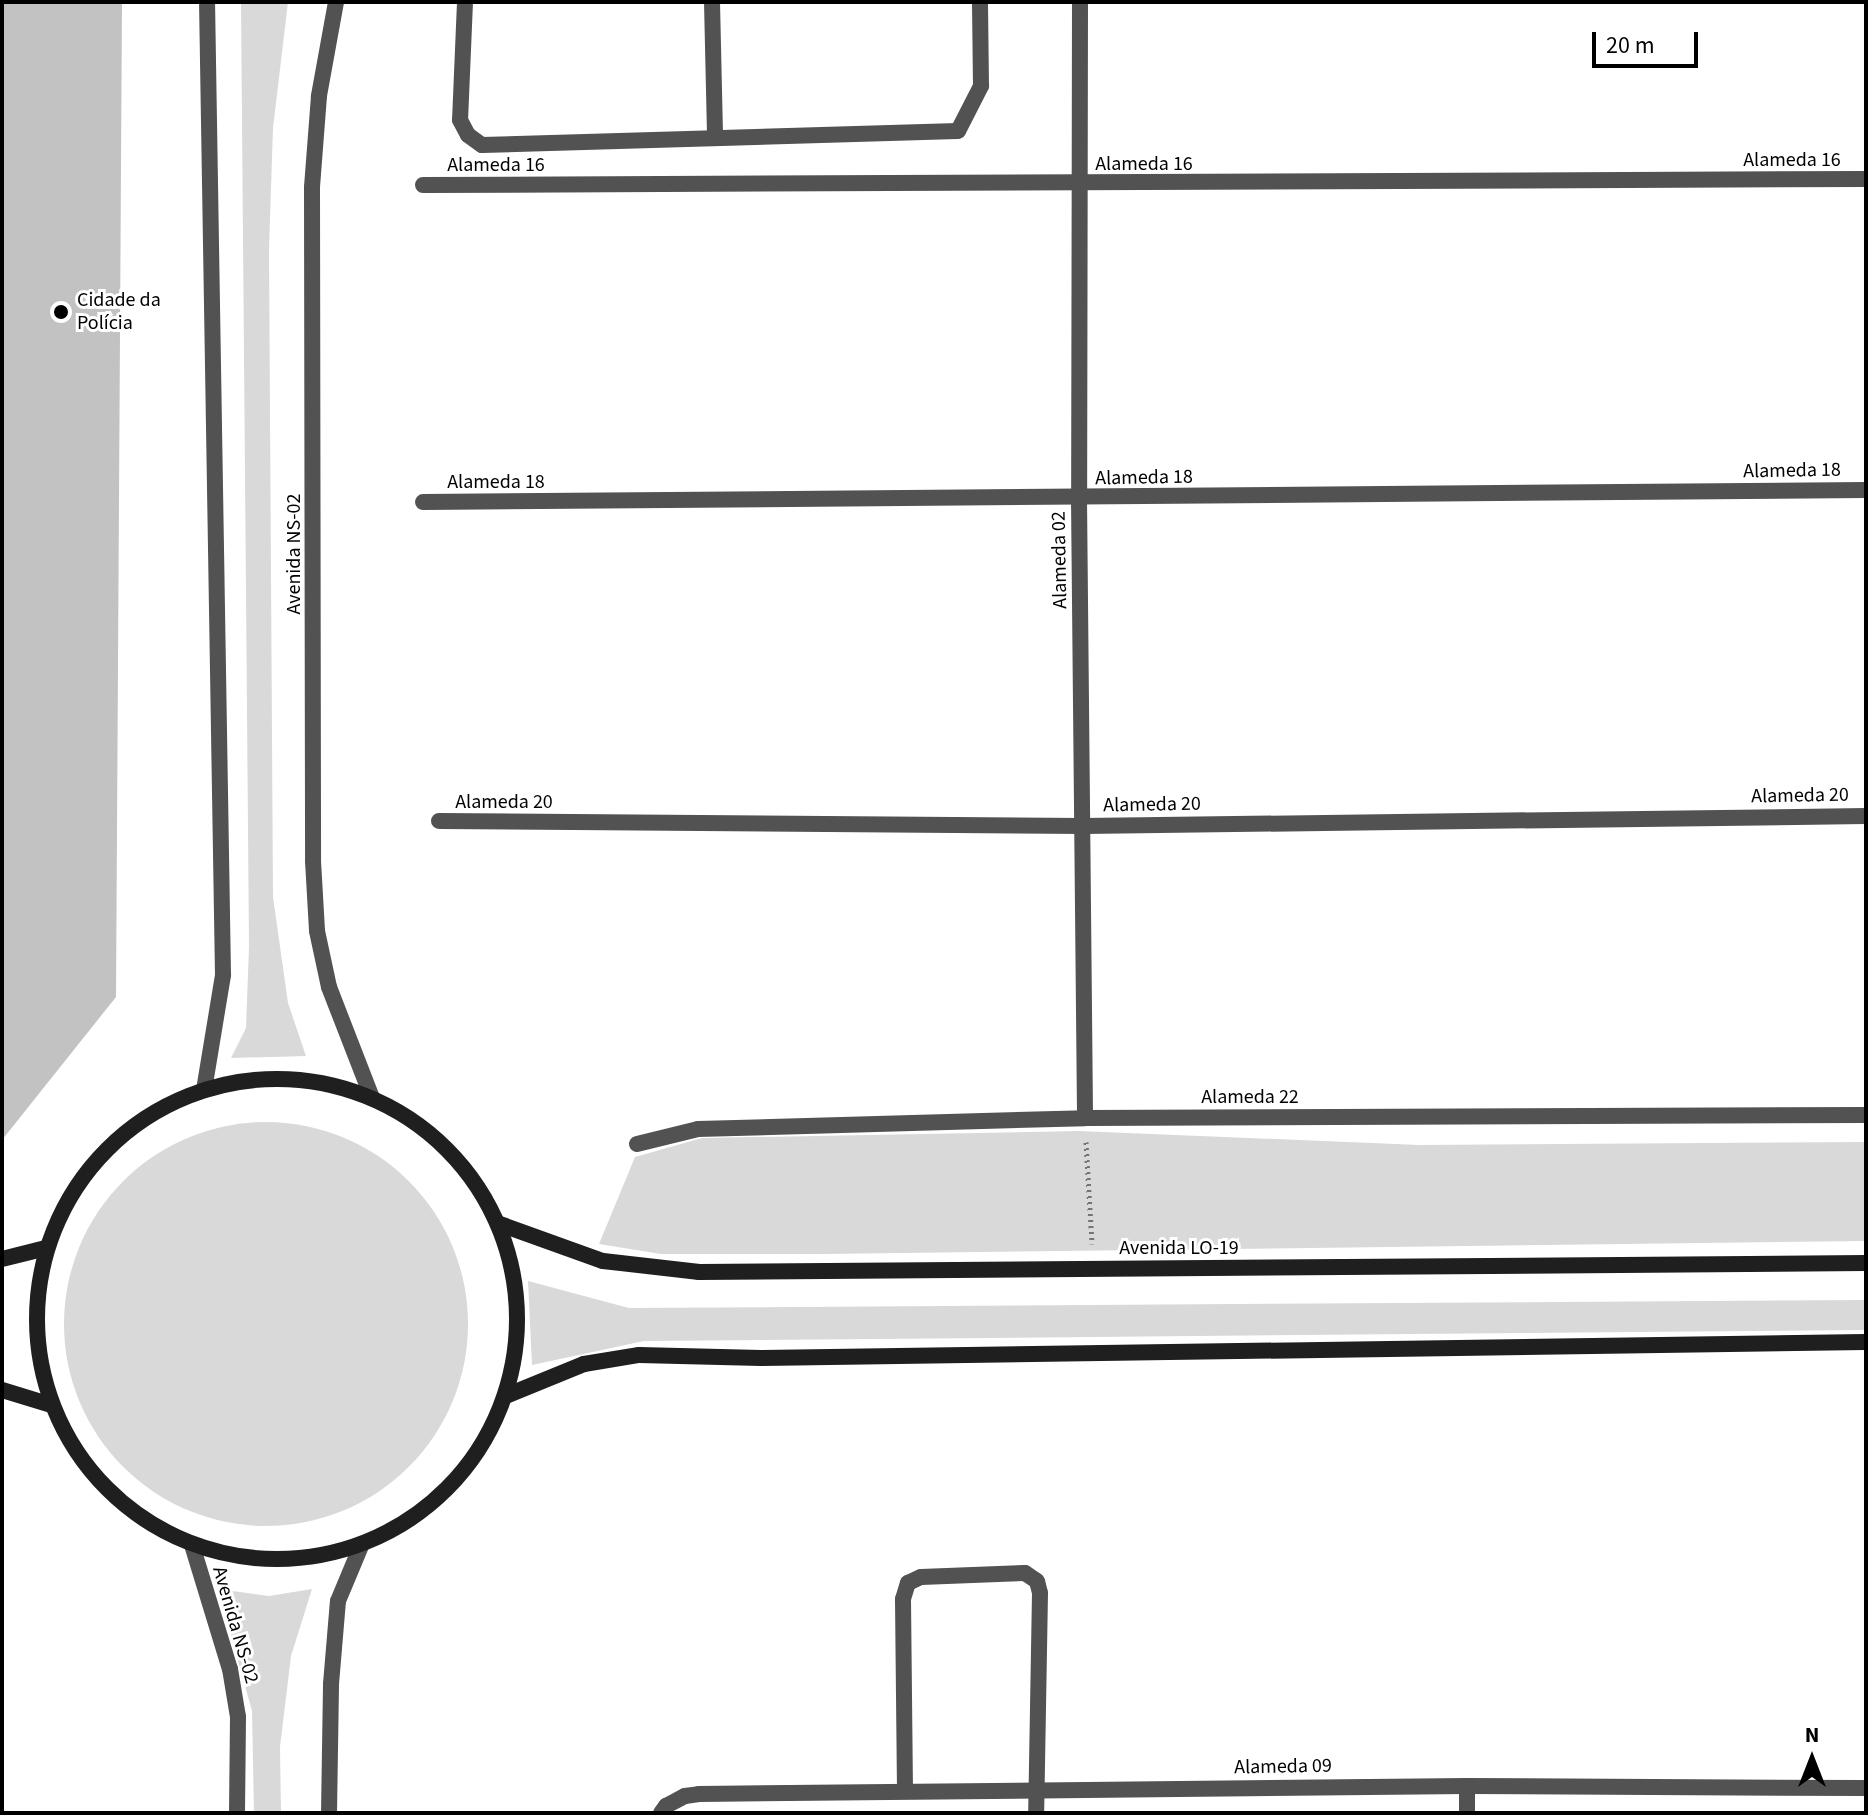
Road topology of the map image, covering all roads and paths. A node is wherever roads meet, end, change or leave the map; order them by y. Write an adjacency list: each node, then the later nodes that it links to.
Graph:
1 (207, 2): 17 (street)
2 (336, 2): 18 (street, Avenida NS-02)
3 (465, 2): 7 (street)
4 (712, 2): 7 (street)
5 (980, 2): 7 (street)
6 (1080, 2): 10 (street, Alameda 02)
7 (715, 137)
8 (1866, 179): 10 (street, Alameda 16)
9 (423, 185): 10 (street, Alameda 16)
10 (1079, 185): 12 (street, Alameda 02)
11 (1866, 490): 12 (street, Alameda 18)
12 (1079, 499): 13 (street, Alameda 18); 16 (street, Alameda 02)
13 (423, 502)
14 (1866, 816): 16 (street, Alameda 20)
15 (439, 821): 16 (street, Alameda 20)
16 (1084, 826): 20 (street, Alameda 02)
17 (204, 1090): 18 (main road); 23 (main road)
18 (372, 1098): 22 (main road)
19 (1866, 1115): 20 (street, Alameda 22)
20 (1085, 1118): 21 (street, Alameda 22); 26 (path)
21 (637, 1144)
22 (500, 1224): 26 (main road, Avenida LO-19); 29 (main road)
23 (46, 1248): 24 (main road); 30 (main road)
24 (2, 1259)
25 (1866, 1263): 26 (main road, Avenida LO-19)
26 (1093, 1269)
27 (1866, 1342): 29 (main road)
28 (2, 1390): 30 (main road)
29 (508, 1395): 32 (main road)
30 (51, 1405): 31 (main road)
31 (192, 1545): 32 (main road); 37 (street, Avenida NS-02)
32 (361, 1546): 38 (street)
33 (1467, 1786): 34 (street, Alameda 09); 35 (street, Alameda 09); 41 (street)
34 (1866, 1788)
35 (1035, 1790): 36 (street, Alameda 09); 36 (street); 40 (street)
36 (905, 1791): 39 (street, Alameda 09)
37 (237, 1813)
38 (329, 1813)
39 (661, 1813)
40 (1036, 1813)
41 (1467, 1813)

